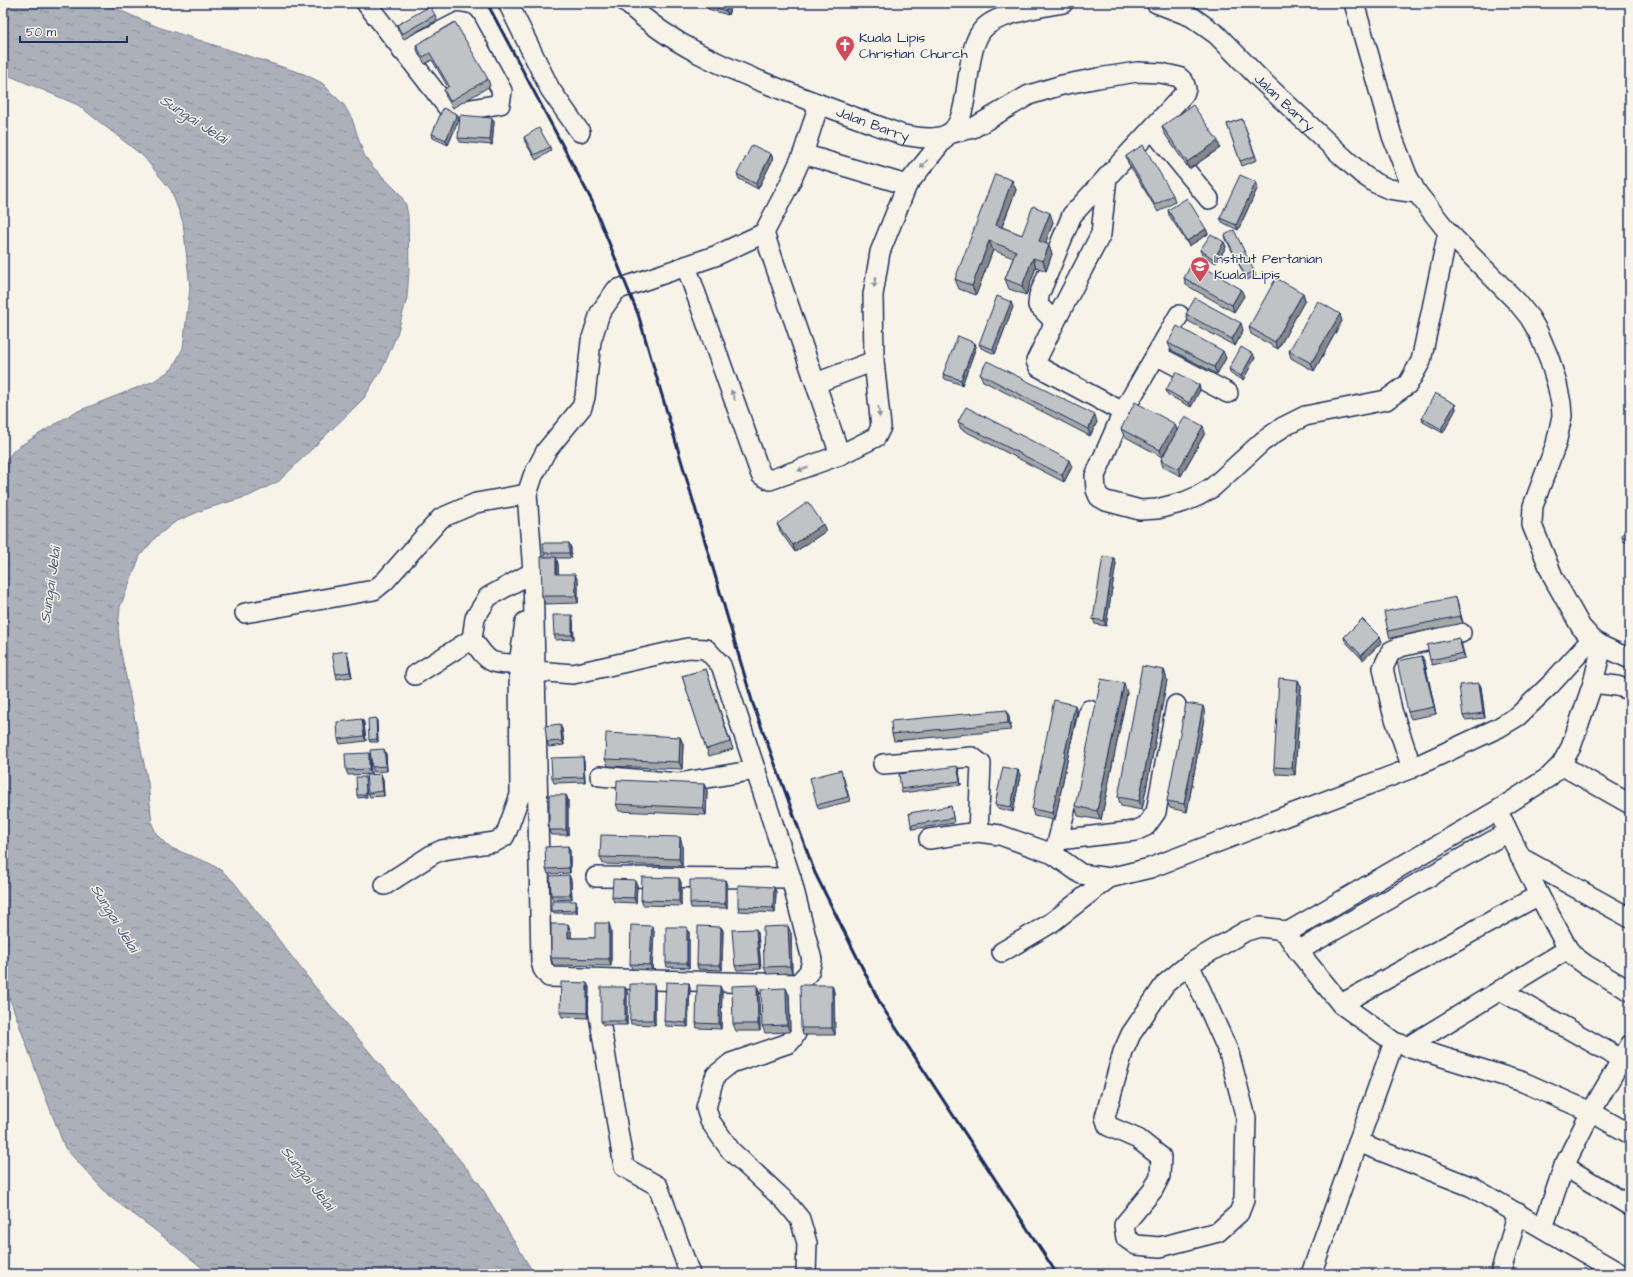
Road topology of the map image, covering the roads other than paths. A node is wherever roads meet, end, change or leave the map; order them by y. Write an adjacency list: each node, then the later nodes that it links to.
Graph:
1 (366, 3): 9 (street)
2 (508, 3): 12 (street)
3 (627, 3): 10 (street, Jalan Barry)
4 (1059, 3): 7 (street)
5 (1156, 3): 17 (street, Jalan Barry)
6 (1354, 3): 17 (street)
7 (1036, 6): 8 (street)
8 (1012, 9): 13 (street)
9 (402, 51): 9 (street)
10 (819, 104): 13 (street, Jalan Barry); 14 (street)
11 (1152, 128): 13 (street, Jalan Barry); 15 (street, Jalan Barry); 18 (street)
12 (580, 132)
13 (948, 134): 16 (street, one-way to 16)
14 (803, 154): 16 (street); 20 (street)
15 (1107, 177): 23 (street); 23 (street, Jalan Barry)
16 (907, 185): 25 (street, one-way to 25)
17 (1417, 193): 19 (street)
18 (1209, 199)
19 (1448, 232): 28 (street); 35 (street)
20 (764, 233): 21 (street); 26 (street)
21 (686, 266): 29 (street, one-way to 21); 30 (street)
22 (1179, 315): 24 (street)
23 (1055, 322): 28 (street)
24 (1156, 355): 27 (street); 28 (street)
25 (874, 361): 26 (street); 29 (street, one-way to 29)
26 (816, 383): 29 (street)
27 (1228, 393)
28 (1123, 412)
29 (840, 455)
30 (527, 494): 31 (street); 32 (street)
31 (533, 572): 34 (street); 37 (street)
32 (245, 613)
33 (1461, 632): 45 (street)
34 (472, 639): 37 (street); 38 (street)
35 (1597, 643): 36 (street); 39 (street); 45 (street)
36 (1630, 659)
37 (527, 668): 46 (street); 58 (street); 66 (street)
38 (414, 675)
39 (1593, 683): 40 (street); 44 (street)
40 (1630, 690)
41 (1176, 705): 53 (street)
42 (1089, 710): 53 (street)
43 (883, 764): 50 (street)
44 (1561, 765): 48 (street); 49 (street)
45 (1412, 768): 57 (street)
46 (756, 770): 47 (street); 56 (street)
47 (600, 776)
48 (1630, 804)
49 (1498, 810): 51 (street); 61 (street)
50 (978, 832): 52 (street); 53 (street)
51 (1508, 832): 54 (street); 63 (street)
52 (929, 839)
53 (1056, 847): 57 (street)
54 (1520, 857): 59 (street); 60 (street)
55 (596, 877): 56 (street)
56 (791, 878): 67 (street)
57 (1109, 878): 64 (street)
58 (385, 885)
59 (1539, 895): 62 (street); 70 (street)
60 (1630, 918)
61 (1286, 933): 63 (street); 65 (street)
62 (1568, 949): 68 (street); 69 (street)
63 (1298, 951): 70 (street)
64 (1002, 952)
65 (1189, 964): 65 (street)
66 (593, 979): 67 (street); 80 (street)
67 (798, 984): 81 (street)
68 (1500, 990): 71 (street); 72 (street)
69 (1630, 991)
70 (1341, 1004): 71 (street)
71 (1400, 1045): 73 (street); 75 (street)
72 (1627, 1056): 73 (street)
73 (1591, 1112): 74 (street); 76 (street)
74 (1630, 1134)
75 (1358, 1142): 78 (street); 82 (street)
76 (1564, 1166): 77 (street); 79 (street)
77 (1630, 1206)
78 (1518, 1213): 79 (street); 83 (street)
79 (1543, 1228): 84 (street)
80 (690, 1274)
81 (806, 1274)
82 (1311, 1274)
83 (1500, 1274)
84 (1621, 1274)

